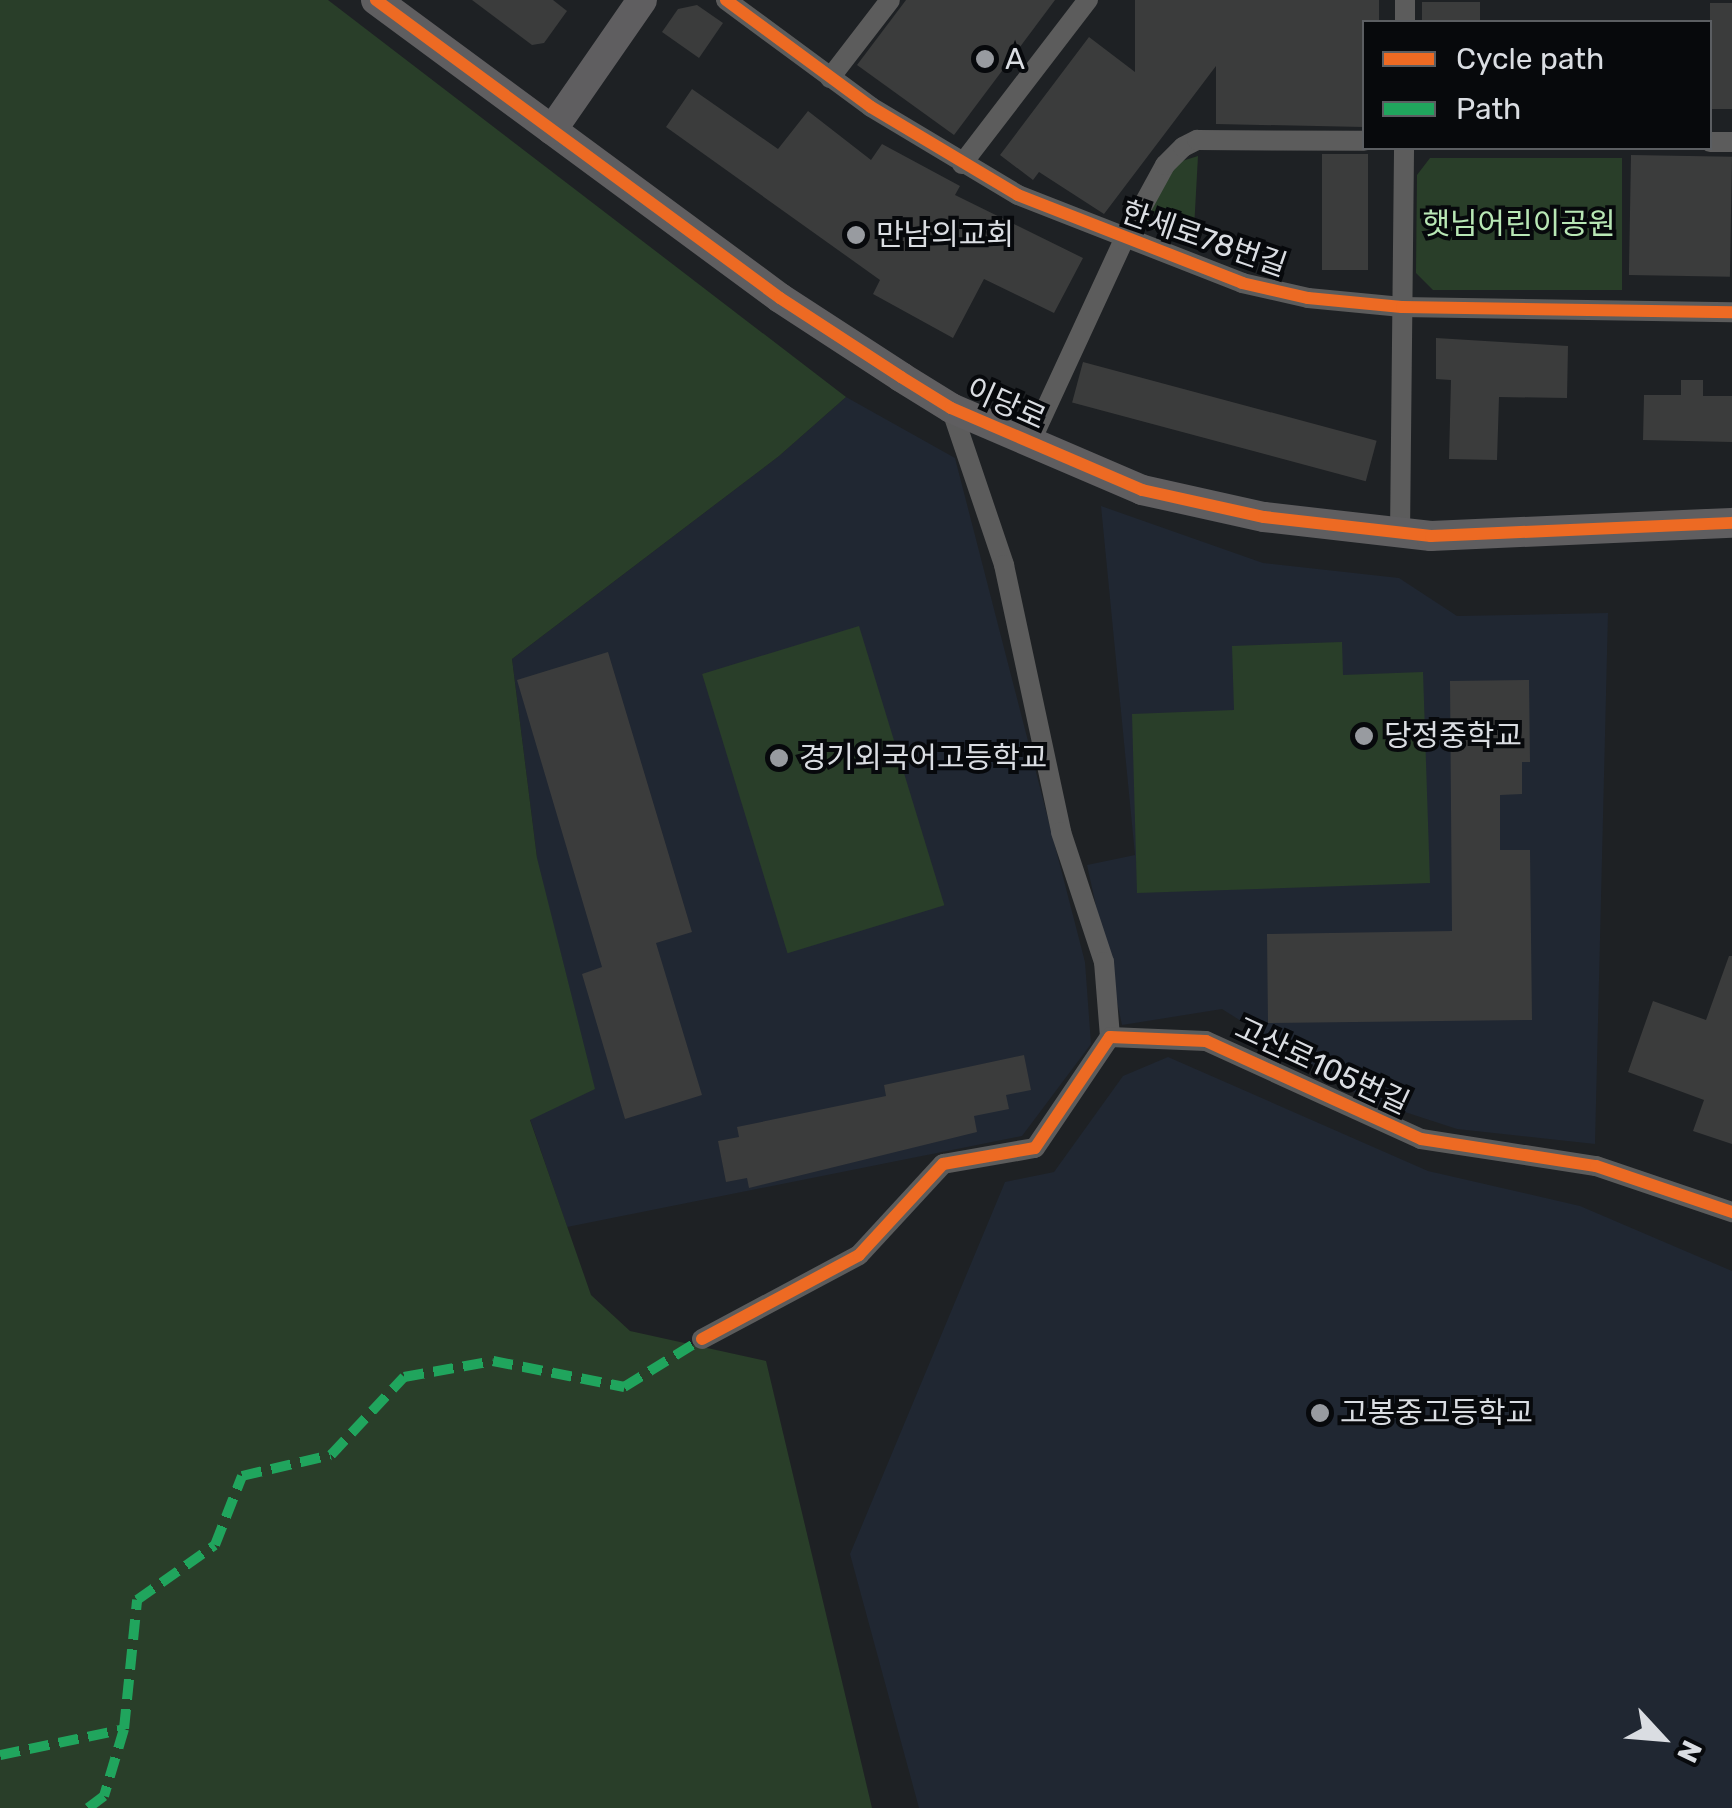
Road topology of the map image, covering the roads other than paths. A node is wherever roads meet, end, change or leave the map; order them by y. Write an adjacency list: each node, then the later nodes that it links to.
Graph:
1 (376, 0): 7 (street, 이당로)
2 (642, 0): 7 (street)
3 (726, 0): 6 (street, 한세로78번길)
4 (890, 0): 6 (street)
5 (1088, 0): 10 (street)
6 (830, 78): 10 (street, 한세로78번길)
7 (552, 130): 14 (street, 이당로)
8 (1362, 140): 11 (street)
9 (1404, 150): 12 (street)
10 (962, 164): 11 (street, 한세로78번길)
11 (1124, 240): 12 (street, 한세로78번길); 15 (street)
12 (1402, 307): 13 (street, 한세로78번길); 17 (street)
13 (1732, 312)
14 (951, 408): 15 (street, 이당로); 18 (street, 이당로)
15 (1030, 443): 17 (street, 이당로)
16 (1732, 523): 17 (street, 이당로)
17 (1400, 534)
18 (1110, 1038): 19 (street, 고산로105번길); 20 (street)
19 (1732, 1212)
20 (702, 1339)

